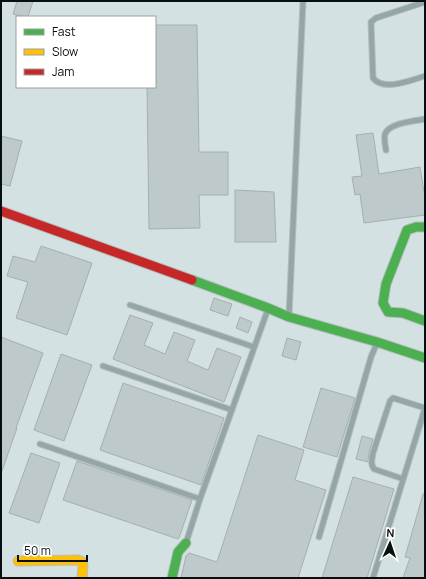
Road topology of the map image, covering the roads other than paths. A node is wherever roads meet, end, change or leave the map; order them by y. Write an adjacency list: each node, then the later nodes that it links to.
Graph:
1 (303, 1): 10 (lane)
2 (425, 2): 3 (lane)
3 (425, 76)
4 (425, 119): 5 (lane)
5 (386, 150)
6 (1, 211): 9 (street)
7 (425, 226): 11 (street)
8 (130, 305): 13 (lane)
9 (268, 308): 10 (street); 13 (lane)
10 (289, 317): 12 (street)
11 (425, 320)
12 (377, 342): 14 (street); 21 (lane)
13 (254, 347): 17 (lane)
14 (425, 358)
15 (103, 366): 17 (lane)
16 (425, 408): 19 (lane); 19 (lane)
17 (232, 410): 20 (lane)
18 (40, 444): 20 (lane)
19 (403, 479): 26 (lane)
20 (200, 499): 22 (lane)
21 (319, 538)
22 (186, 543): 25 (street)
23 (18, 560): 24 (street)
24 (82, 578)
25 (172, 578)
26 (373, 578)

